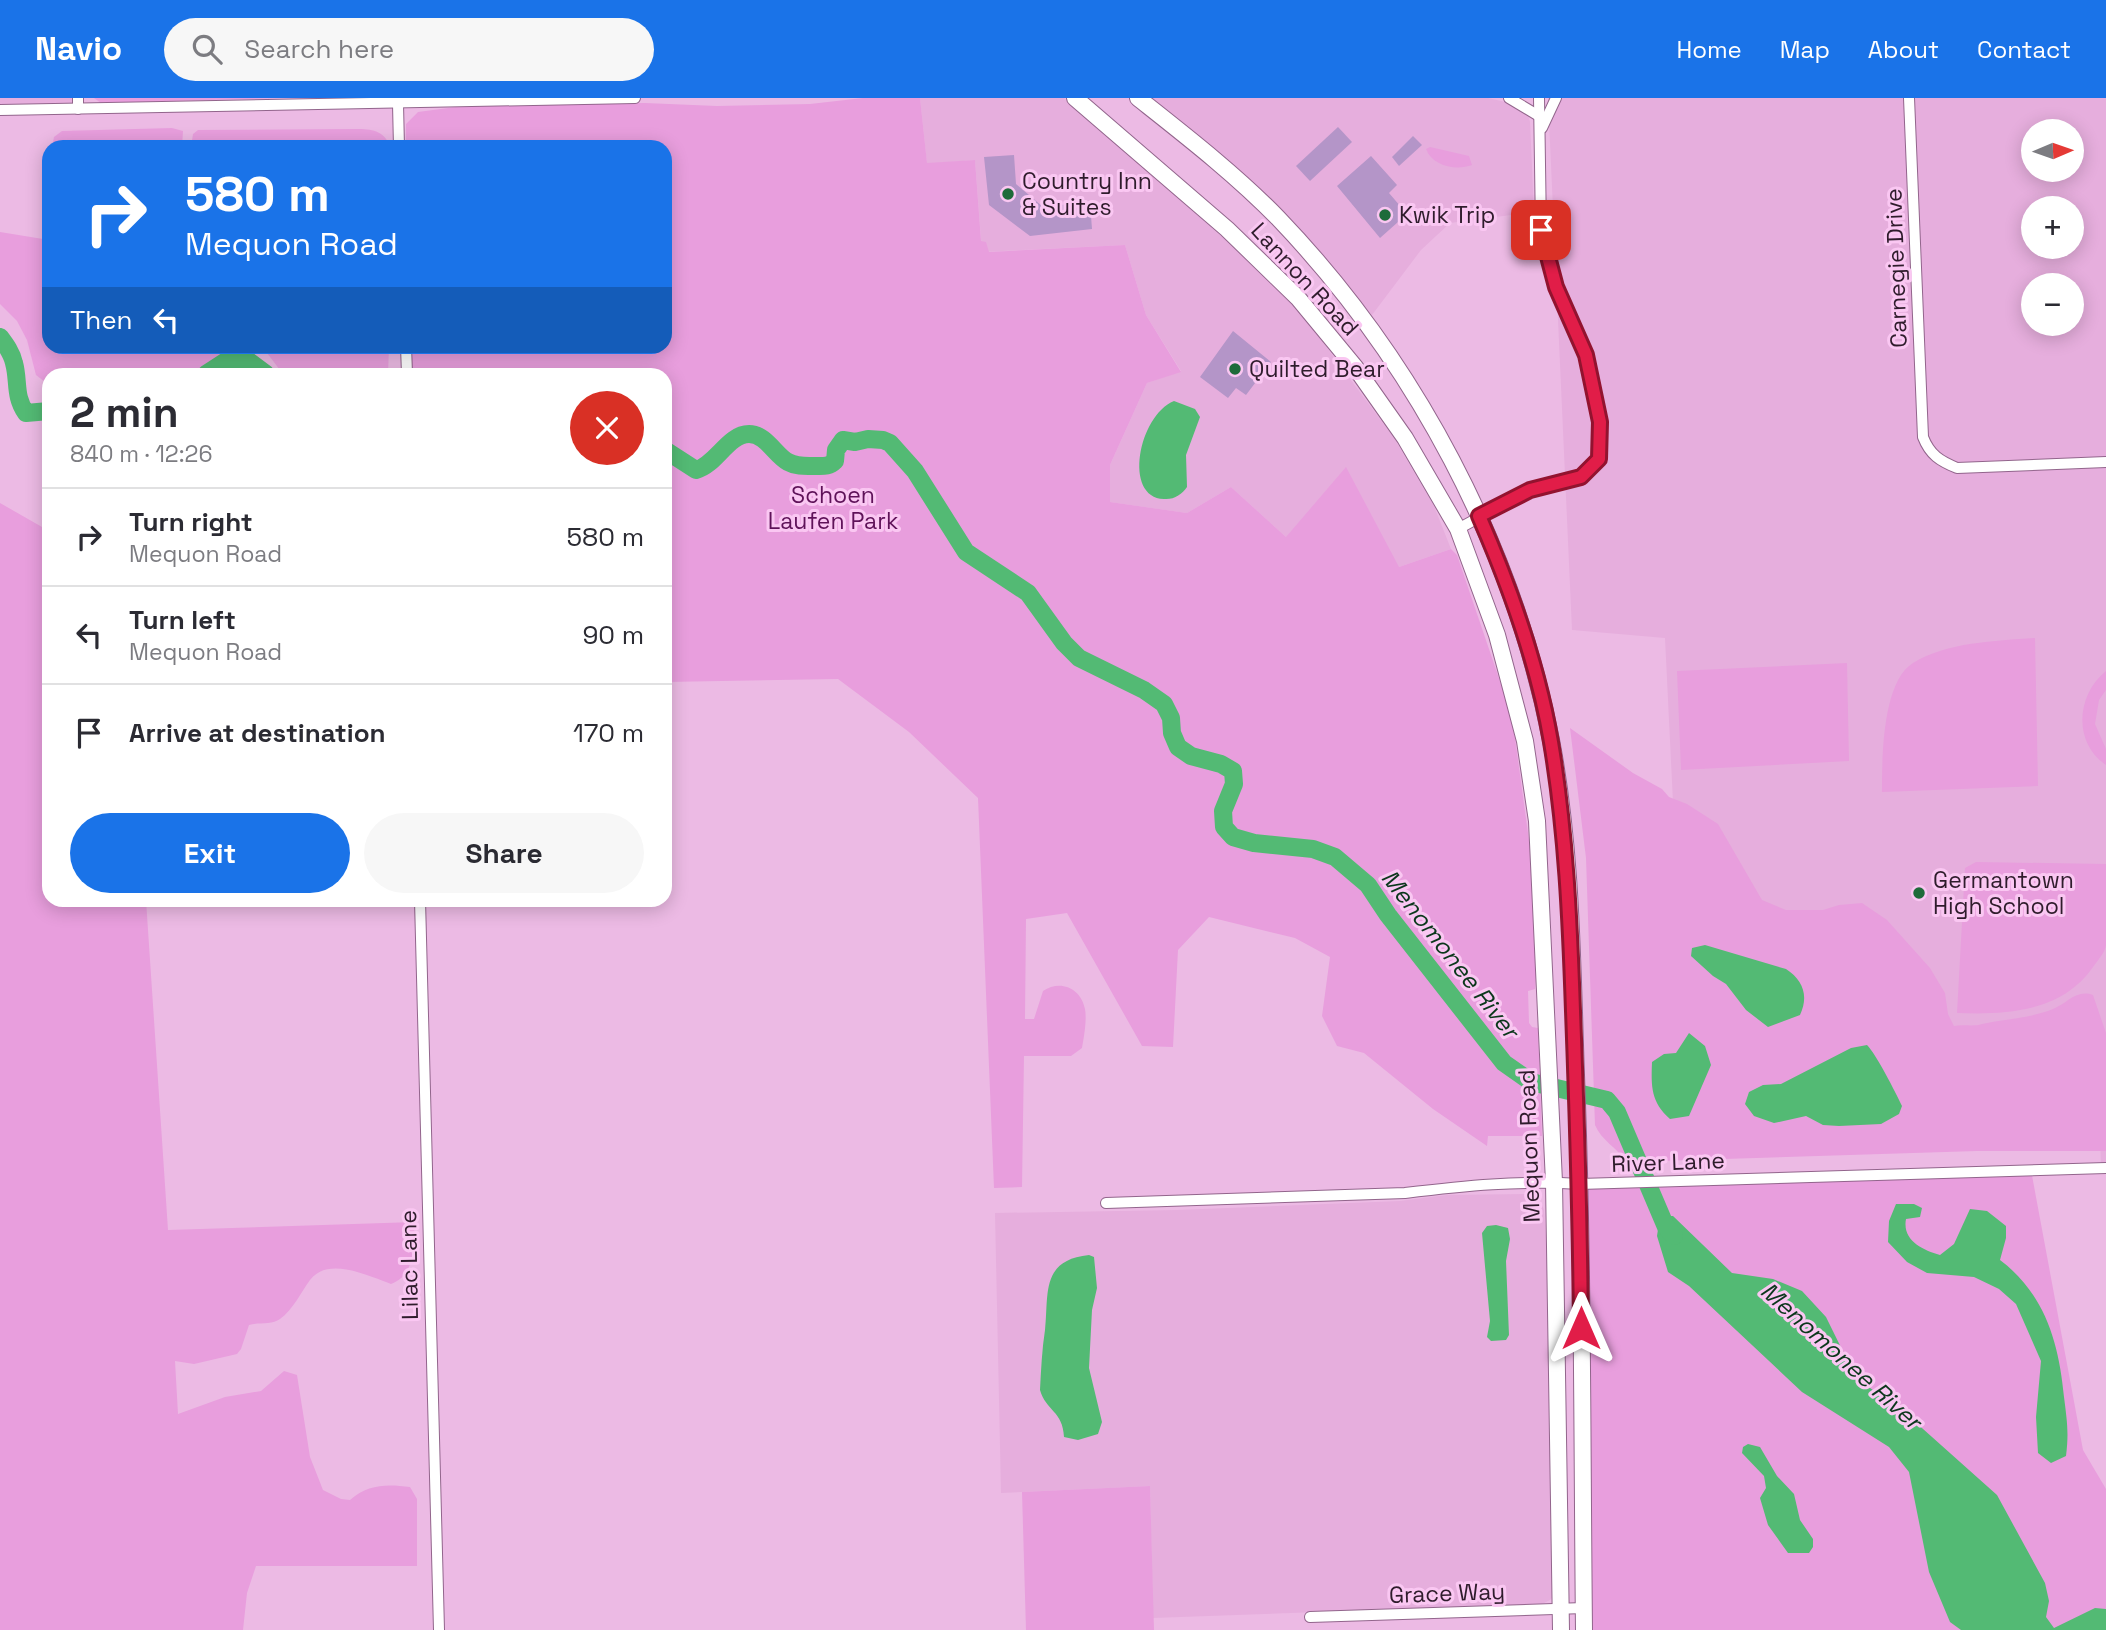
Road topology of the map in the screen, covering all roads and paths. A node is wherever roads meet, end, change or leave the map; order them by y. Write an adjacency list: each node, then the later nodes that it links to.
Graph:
1 (635, 98): 10 (street)
2 (1075, 98): 17 (main road, Lannon Road)
3 (1128, 98): 8 (main road, Lannon Road)
4 (1509, 98): 12 (street)
5 (1539, 98): 12 (street)
6 (1556, 98): 13 (street)
7 (1909, 98): 15 (street, Carnegie Drive)
8 (1141, 101): 16 (main road, Lannon Road)
9 (78, 103): 10 (street); 11 (street)
10 (398, 104): 14 (street)
11 (0, 110)
12 (1539, 116): 13 (street)
13 (1540, 135): 16 (street)
14 (399, 140)
15 (2106, 462)
16 (1479, 516): 17 (street); 21 (main road)
17 (1458, 528): 20 (main road, Mequon Road)
18 (420, 907): 28 (street, Lilac Lane)
19 (2106, 1168): 21 (street, River Lane)
20 (1554, 1182): 21 (street, River Lane); 22 (street, River Lane); 23 (main road, Mequon Road)
21 (1580, 1184): 24 (main road)
22 (1106, 1203)
23 (1557, 1379): 24 (main road); 26 (main road, Mequon Road)
24 (1581, 1379): 25 (main road)
25 (1584, 1608): 26 (street, Grace Way); 30 (main road)
26 (1561, 1609): 27 (street, Grace Way); 29 (main road, Mequon Road)
27 (1310, 1616)
28 (439, 1630)
29 (1561, 1630)
30 (1584, 1630)

